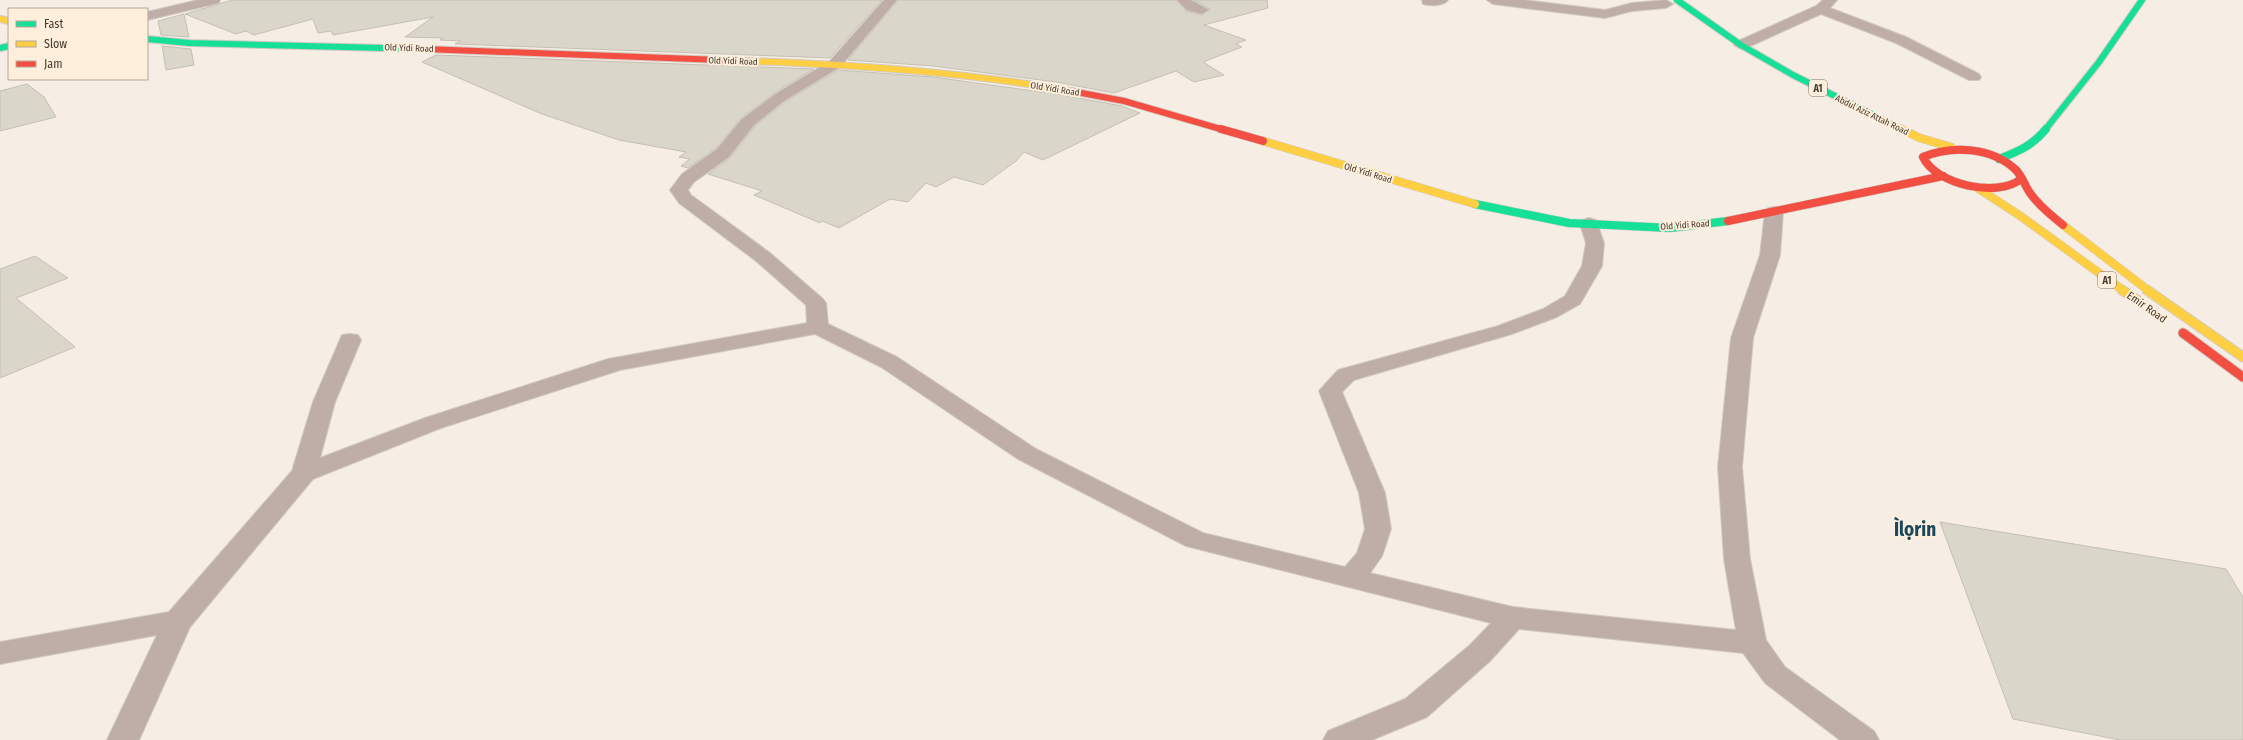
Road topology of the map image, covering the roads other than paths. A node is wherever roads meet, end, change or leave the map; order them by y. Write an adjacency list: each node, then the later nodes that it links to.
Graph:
1 (214, 0): 11 (street)
2 (891, 0): 15 (street)
3 (1183, 0): 10 (street)
4 (1442, 0): 7 (street)
5 (1493, 0): 8 (street)
6 (2142, 0): 23 (main road)
7 (1428, 1)
8 (1669, 3): 14 (main road, Abdul Aziz Attah Road / A1)
9 (1826, 4): 14 (street); 16 (street)
10 (1202, 10)
11 (148, 16)
12 (148, 39): 15 (main road, Old Yidi Road)
13 (1722, 44): 17 (main road, Abdul Aziz Attah Road / A1)
14 (1741, 45): 21 (main road, Abdul Aziz Attah Road / A1)
15 (835, 64): 28 (main road, Old Yidi Road); 30 (street)
16 (1974, 77)
17 (1833, 106)
18 (1847, 113): 19 (main road, Abdul Aziz Attah Road)
19 (1885, 132)
20 (1914, 150): 22 (main road, Abdul Aziz Attah Road)
21 (1971, 151): 22 (main road); 23 (main road, Emir Road)
22 (1924, 159): 24 (main road, Abdul Aziz Attah Road)
23 (2000, 159): 25 (main road, Emir Road)
24 (1943, 176): 26 (main road, Abdul Aziz Attah Road); 27 (main road, Old Yidi Road)
25 (2021, 179): 26 (main road); 29 (main road, Emir Road / A1)
26 (1971, 185): 29 (main road, Emir Road / A1)
27 (1774, 212): 28 (main road, Old Yidi Road); 39 (street)
28 (1589, 224): 36 (street)
29 (2168, 304): 33 (main road, Emir Road / A1)
30 (818, 327): 35 (street); 36 (street)
31 (2175, 328): 34 (main road, Emir Road)
32 (350, 340): 35 (street)
33 (2243, 357)
34 (2243, 377)
35 (304, 473): 38 (street)
36 (1351, 578): 37 (street)
37 (1513, 618): 39 (street); 42 (street)
38 (178, 621): 40 (street); 41 (street)
39 (1752, 643): 43 (street)
40 (0, 653)
41 (123, 740)
42 (1339, 740)
43 (1863, 740)

